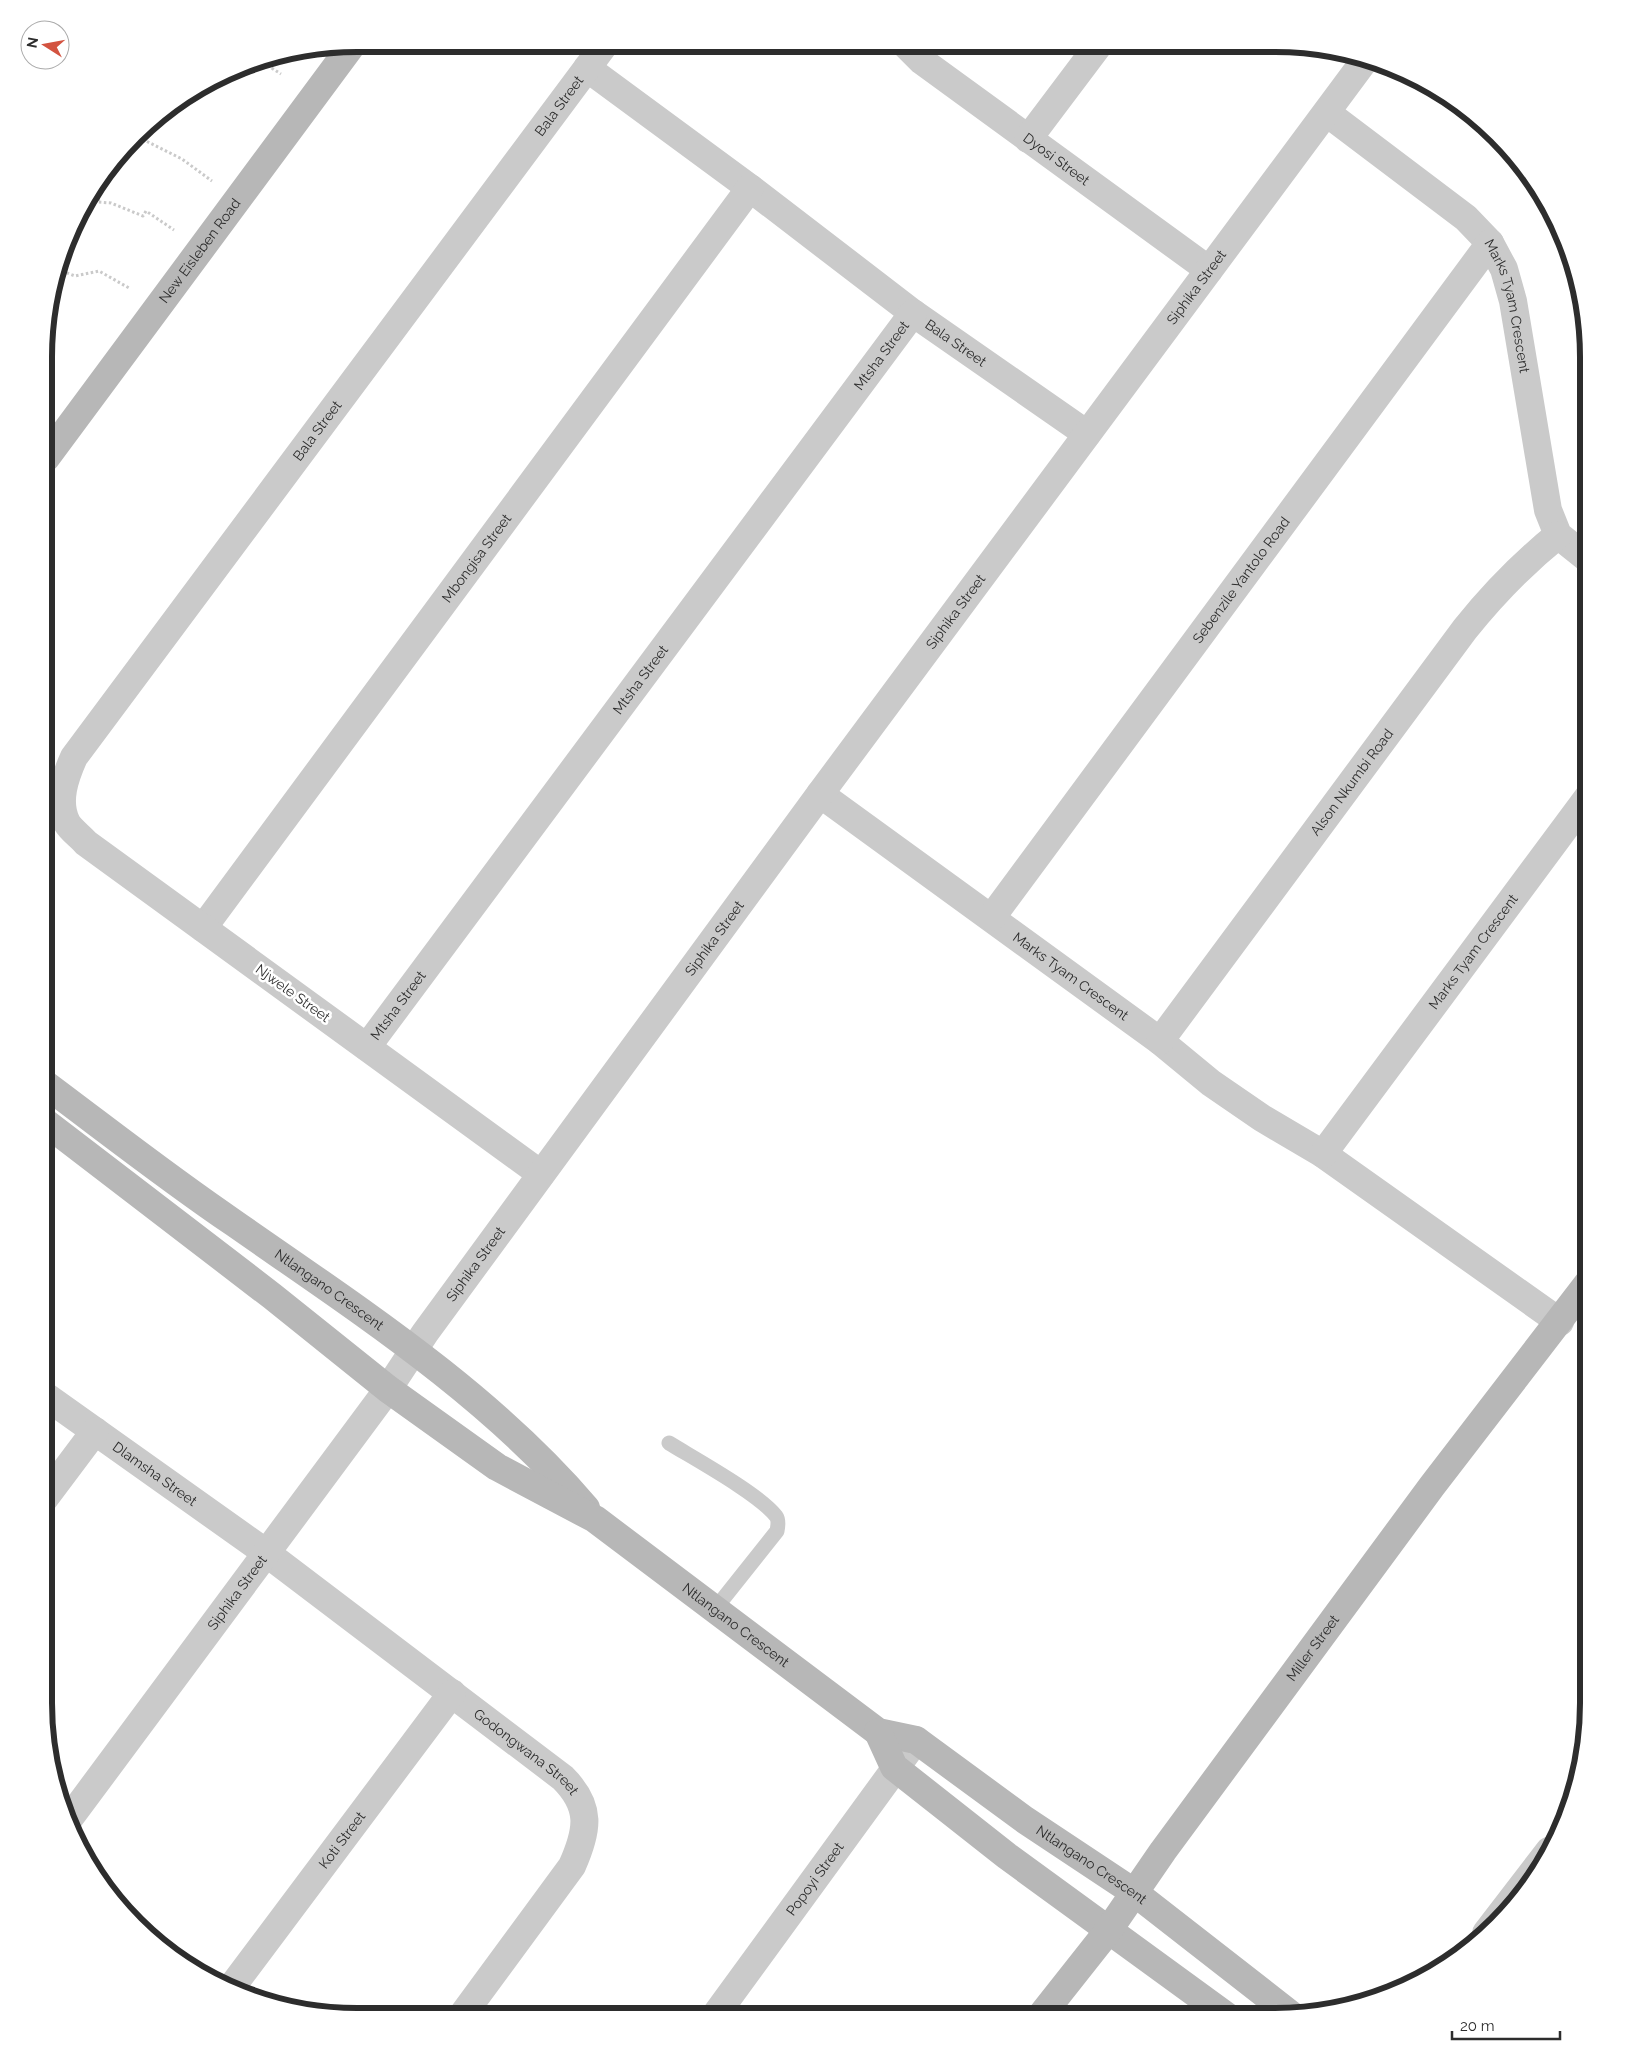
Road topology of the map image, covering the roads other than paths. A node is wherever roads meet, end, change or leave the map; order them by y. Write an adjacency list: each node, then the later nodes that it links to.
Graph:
1 (346, 53): 14 (street, New Eisleben Road)
2 (599, 53): 6 (street, Bala Street)
3 (914, 53): 8 (street, Dyosi Street)
4 (1093, 53): 8 (street)
5 (1361, 66): 7 (street, Siphika Street)
6 (588, 68): 9 (street, Bala Street); 18 (street, Bala Street)
7 (1327, 112): 10 (street, Marks Tyam Crescent); 11 (street, Siphika Street)
8 (1028, 139): 11 (street, Dyosi Street)
9 (750, 188): 12 (street, Bala Street); 21 (street, Mbongisa Street)
10 (1490, 243): 15 (street, Marks Tyam Crescent); 20 (street, Sebenzile Yantolo Road)
11 (1209, 270): 13 (street, Siphika Street)
12 (913, 313): 13 (street, Bala Street); 23 (street, Mtsha Street)
13 (1087, 434): 17 (street, Siphika Street)
14 (52, 450)
15 (1558, 535): 16 (street); 22 (street, Alson Nkumbi Road)
16 (1580, 553)
17 (820, 794): 20 (street, Marks Tyam Crescent); 27 (street, Siphika Street)
18 (62, 799): 21 (street, Njwele Street)
19 (1580, 808): 26 (street, Marks Tyam Crescent)
20 (992, 917): 22 (street, Marks Tyam Crescent)
21 (203, 928): 23 (street, Njwele Street)
22 (1160, 1041): 26 (street, Marks Tyam Crescent)
23 (368, 1047): 27 (street, Njwele Street)
24 (52, 1089): 30 (street, Ntlangano Crescent)
25 (52, 1127): 31 (street, Ntlangano Crescent)
26 (1323, 1154): 29 (street, Marks Tyam Crescent)
27 (541, 1174): 30 (street, Siphika Street)
28 (1580, 1294): 29 (street, Miller Street)
29 (1560, 1322): 44 (street, Miller Street)
30 (413, 1351): 31 (street, Siphika Street); 36 (street, Ntlangano Crescent)
31 (388, 1389): 36 (street, Ntlangano Crescent); 37 (street, Siphika Street)
32 (52, 1401): 33 (street, Dlamsha Street)
33 (94, 1431): 35 (street); 37 (street, Dlamsha Street)
34 (670, 1443): 38 (lane)
35 (52, 1488)
36 (595, 1519): 38 (street, Ntlangano Crescent)
37 (265, 1552): 39 (street, Godongwana Street); 43 (street, Siphika Street)
38 (715, 1609): 40 (street, Ntlangano Crescent)
39 (452, 1693): 46 (street, Koti Street); 47 (street, Godongwana Street)
40 (878, 1732): 41 (street, Ntlangano Crescent); 42 (street, Ntlangano Crescent)
41 (916, 1740): 42 (street, Popoyi Street); 44 (street, Ntlangano Crescent)
42 (894, 1767): 45 (street, Ntlangano Crescent); 48 (street, Popoyi Street)
43 (73, 1813)
44 (1135, 1893): 45 (street, Miller Street); 51 (street, Ntlangano Crescent)
45 (1108, 1931): 49 (street, Miller Street); 50 (street, Ntlangano Crescent)
46 (235, 1982)
47 (467, 2008)
48 (721, 2008)
49 (1047, 2008)
50 (1215, 2008)
51 (1282, 2008)

